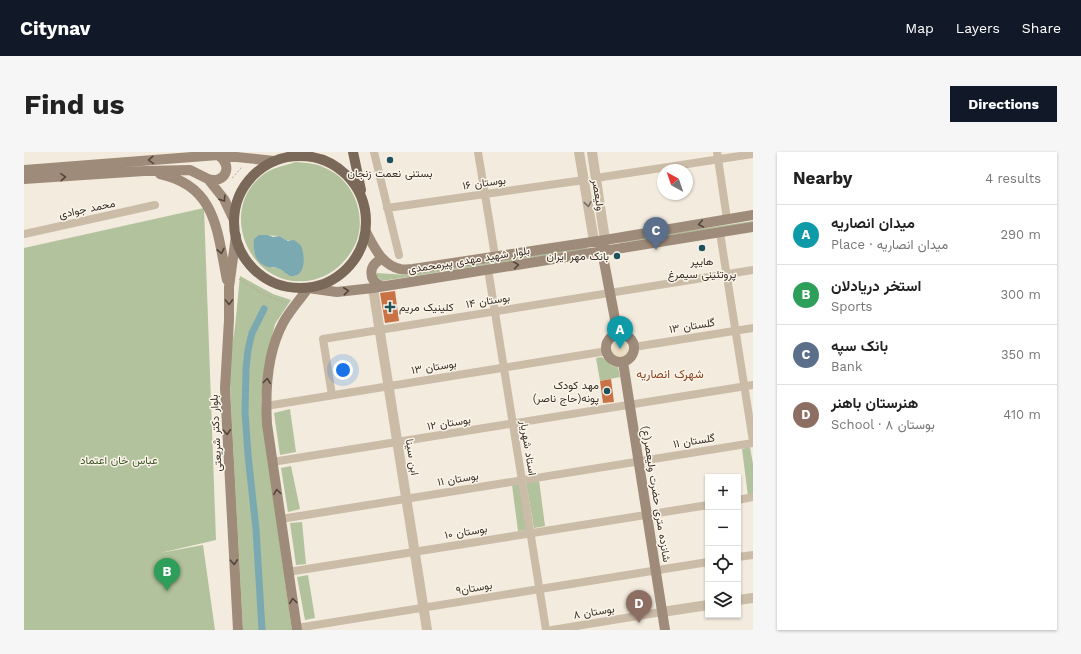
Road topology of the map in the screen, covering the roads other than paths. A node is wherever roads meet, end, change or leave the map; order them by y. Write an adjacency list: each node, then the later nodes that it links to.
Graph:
1 (353, 152): 18 (main road)
2 (374, 152): 20 (street)
3 (478, 152): 17 (street)
4 (579, 152): 16 (street, ولیعصر)
5 (592, 152): 13 (street, ولیعصر)
6 (753, 154): 9 (street)
7 (286, 155): 10 (main road); 18 (main road)
8 (218, 156): 10 (main road); 11 (main road, one-way to 11); 15 (main road)
9 (718, 156): 13 (street); 22 (street)
10 (274, 161): 23 (main road)
11 (24, 170)
12 (144, 171): 14 (main road, one-way to 12); 15 (main road); 38 (main road, one-way to 38)
13 (596, 178): 29 (street, ولیعصر)
14 (24, 179)
15 (208, 179): 23 (main road, one-way to 23)
16 (584, 180): 17 (street, بوستان ۱۶); 30 (street, ولیعصر, one-way to 30)
17 (484, 194): 20 (street, بوستان ۱۶); 33 (street)
18 (363, 199): 25 (main road)
19 (155, 205): 27 (street, محمد جوادی)
20 (387, 208): 32 (street)
21 (753, 215): 22 (main road, بلوار شهید مهدی پیرمحمدی)
22 (727, 219): 29 (main road, بلوار شهید مهدی پیرمحمدی, one-way to 29)
23 (234, 220): 28 (main road)
24 (753, 227): 26 (main road, بلوار شهید مهدی پیرمحمدی)
25 (366, 232): 34 (main road); 40 (main road)
26 (720, 233): 31 (main road, بلوار شهید مهدی پیرمحمدی); 37 (street)
27 (24, 234)
28 (236, 236): 38 (main road, بلوار دکتر شریعتی); 40 (main road)
29 (606, 240): 30 (main road, بلوار شهید مهدی پیرمحمدی); 31 (main road)
30 (594, 241): 31 (main road); 33 (main road, بلوار شهید مهدی پیرمحمدی)
31 (602, 251): 35 (main road, بلوار شهید مهدی پیرمحمدی, one-way to 31); 41 (main road)
32 (398, 255)
33 (495, 256): 34 (main road, بلوار شهید مهدی پیرمحمدی)
34 (382, 258): 39 (main road)
35 (488, 270): 39 (main road, بلوار شهید مهدی پیرمحمدی); 42 (street, استاد شهریار)
36 (753, 270): 37 (street, بوستان ۱۴)
37 (726, 274): 41 (street, بوستان ۱۴); 45 (street)
38 (229, 287): 83 (main road, بلوار دکتر شریعتی, one-way to 83)
39 (377, 287): 40 (main road, بلوار شهید مهدی پیرمحمدی, one-way to 39); 44 (street, ابن سینا)
40 (308, 288): 56 (main road, one-way to 40)
41 (610, 293): 42 (street, بوستان ۱۴); 46 (main road)
42 (494, 311): 44 (street, بوستان ۱۴); 50 (street, استاد شهریار)
43 (753, 328): 45 (street, گلستان ۱۳)
44 (380, 330): 52 (street, ابن سینا); 54 (street, بوستان ۱۴)
45 (735, 330): 47 (street, گلستان ۱۳); 53 (street)
46 (618, 335): 47 (main road); 48 (main road)
47 (634, 347): 49 (main road)
48 (607, 351): 49 (main road); 50 (street, بوستان ۱۳)
49 (623, 362): 55 (main road, شانزده متری حضرت ولیعصر(ع))
50 (504, 367): 52 (street, بوستان ۱۳); 57 (street, استاد شهریار)
51 (753, 385): 53 (street, بوستان ۱۲)
52 (389, 386): 54 (street, بوستان ۱۳); 58 (street, ابن سینا)
53 (744, 386): 55 (street, بوستان ۱۲); 59 (street)
54 (332, 395): 56 (street, بوستان ۱۳)
55 (630, 405): 57 (street, بوستان ۱۲); 60 (main road, شانزده متری حضرت ولیعصر(ع))
56 (266, 406): 61 (main road)
57 (512, 424): 58 (street, بوستان ۱۲); 62 (street, استاد شهریار)
58 (398, 442): 61 (street, بوستان ۱۲); 64 (street, ابن سینا)
59 (753, 442): 60 (street, گلستان ۱۱)
60 (638, 461): 62 (street, بوستان ۱۱); 67 (main road, شانزده متری حضرت ولیعصر(ع))
61 (272, 462): 68 (main road, one-way to 61)
62 (522, 480): 64 (street, بوستان ۱۱); 69 (street, استاد شهریار)
63 (753, 497): 65 (street)
64 (406, 499): 68 (street, بوستان ۱۱); 70 (street, ابن سینا)
65 (741, 499)
66 (705, 505): 67 (street, بوستان ۱۰)
67 (647, 514): 69 (street, بوستان ۱۰); 74 (main road, شانزده متری حضرت ولیعصر(ع))
68 (281, 519): 75 (main road)
69 (530, 533): 70 (street, بوستان ۱۰); 76 (street, استاد شهریار)
70 (415, 552): 75 (street, بوستان ۱۰); 80 (street, ابن سینا)
71 (753, 554): 72 (street)
72 (741, 556)
73 (705, 562): 74 (street, بوستان۹)
74 (656, 570): 76 (street, بوستان۹); 81 (main road, شانزده متری حضرت ولیعصر(ع))
75 (288, 572): 82 (main road, one-way to 75)
76 (539, 589): 80 (street, بوستان۹); 85 (street, استاد شهریار)
77 (753, 598): 78 (street)
78 (741, 600)
79 (705, 605): 81 (street)
80 (424, 608): 82 (street, بوستان۹); 84 (street, ابن سینا)
81 (662, 612): 86 (street, بوستان ۸); 87 (main road, شانزده متری حضرت ولیعصر(ع))
82 (297, 629)
83 (238, 630)
84 (427, 630)
85 (546, 630)
86 (552, 630)
87 (665, 630)

